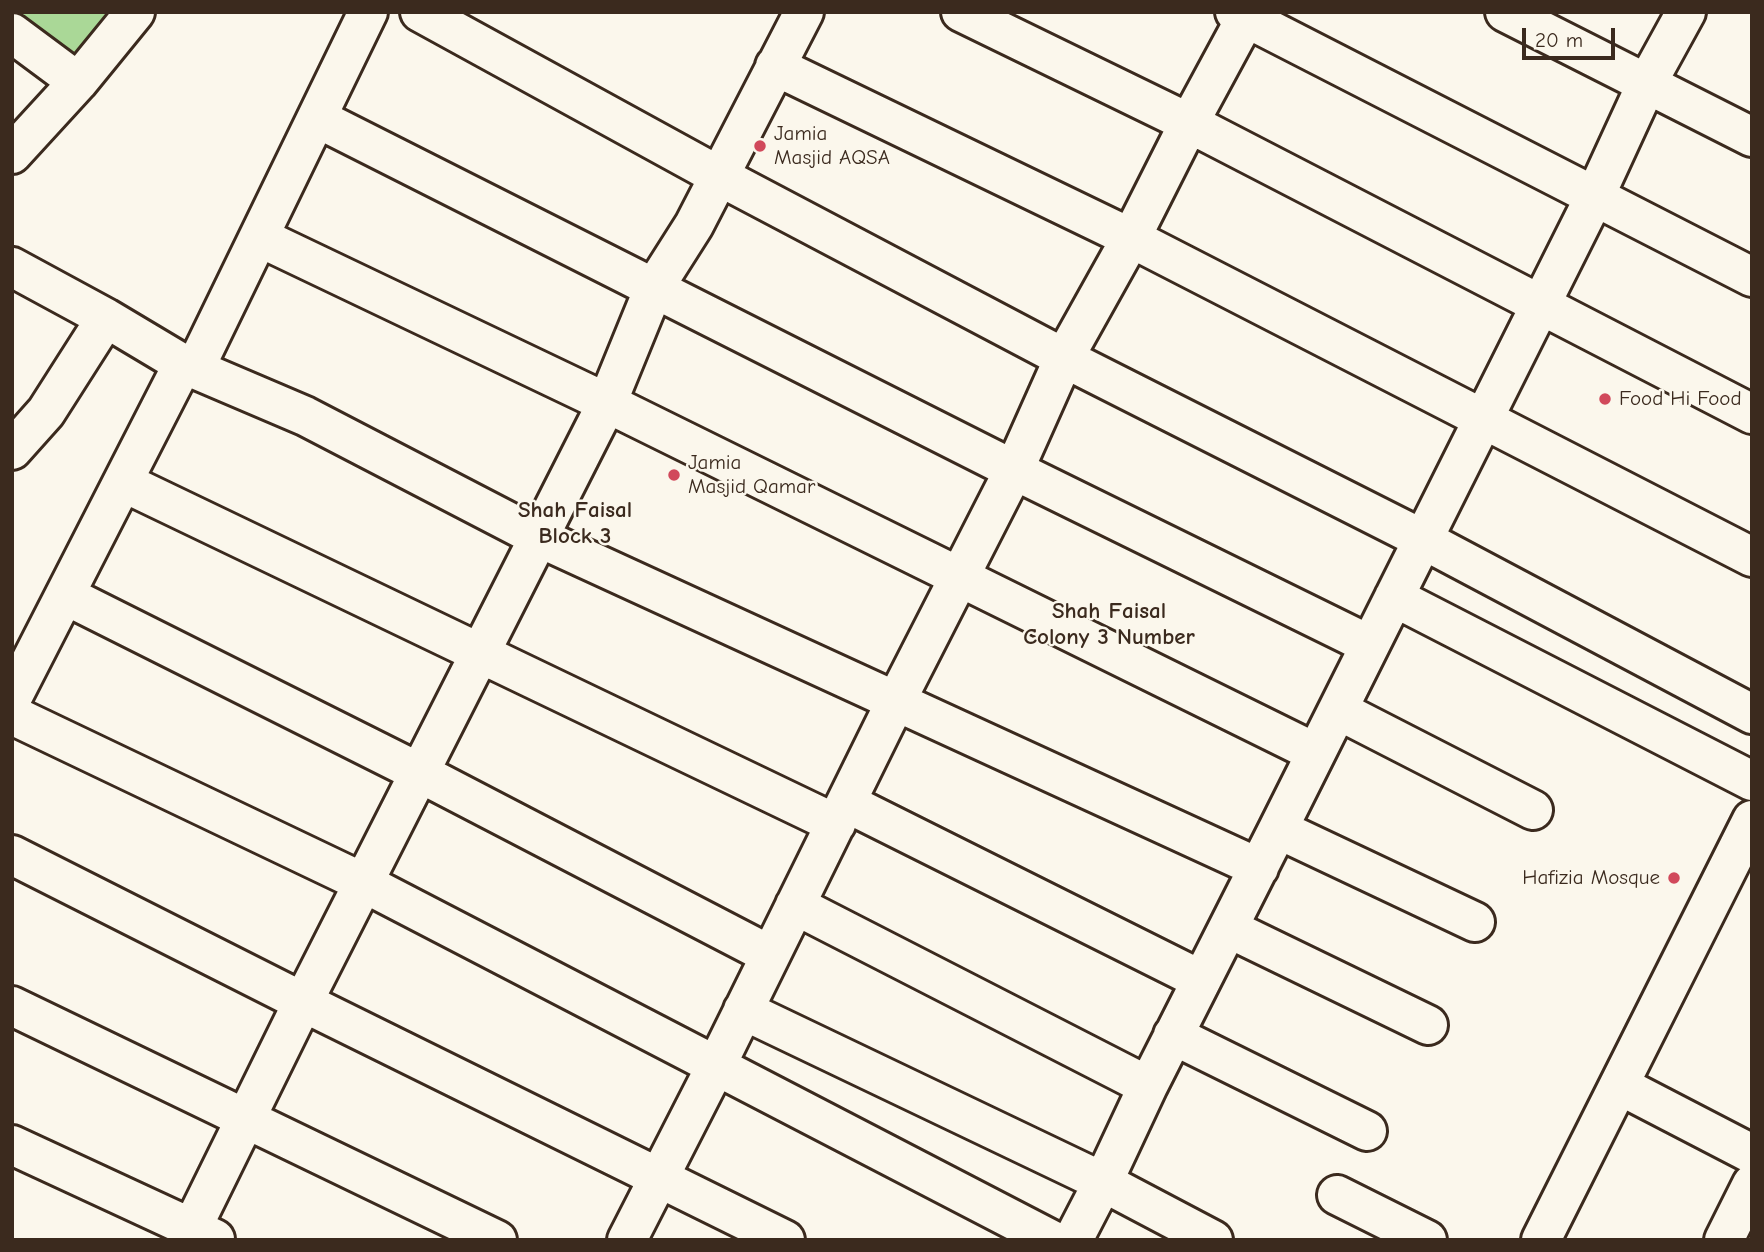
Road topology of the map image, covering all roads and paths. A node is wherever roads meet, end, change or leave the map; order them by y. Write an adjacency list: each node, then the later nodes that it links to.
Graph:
1 (135, 12): 11 (street)
2 (368, 12): 13 (street)
3 (420, 12): 17 (street)
4 (804, 12): 10 (street)
5 (961, 12): 14 (street)
6 (1505, 12): 12 (street)
7 (1686, 12): 12 (street)
8 (1243, 14): 14 (street); 18 (street)
9 (12, 33): 11 (street)
10 (775, 66): 17 (street); 20 (street)
11 (78, 82): 16 (street)
12 (1647, 83): 15 (street); 18 (street)
13 (317, 118): 19 (street); 23 (street)
14 (1189, 123): 20 (street); 24 (street)
15 (1752, 137)
16 (12, 154)
17 (719, 176): 23 (street); 26 (street)
18 (1595, 196): 22 (street); 24 (street)
19 (259, 237): 27 (street); 28 (street)
20 (1131, 238): 26 (street); 30 (street)
21 (12, 267): 25 (street)
22 (1752, 278)
23 (654, 288): 28 (street); 32 (street)
24 (1541, 305): 29 (street); 30 (street)
25 (106, 318): 27 (street); 31 (street)
26 (1064, 358): 32 (street); 35 (street)
27 (189, 366): 33 (street); 34 (street)
28 (607, 403): 34 (street); 37 (street)
29 (1752, 414)
30 (1483, 419): 35 (street); 36 (street)
31 (12, 450)
32 (1014, 470): 37 (street); 40 (street)
33 (123, 482): 38 (street); 41 (street)
34 (538, 537): 41 (street); 43 (street)
35 (1422, 539): 39 (street); 45 (street)
36 (1752, 557)
37 (960, 577): 43 (street); 47 (street)
38 (65, 595): 42 (street); 48 (street)
39 (1394, 597): 40 (street); 49 (street)
40 (1370, 645): 44 (street)
41 (479, 653): 48 (street); 51 (street)
42 (12, 698)
43 (896, 701): 51 (street); 55 (street)
44 (1338, 710): 47 (street); 50 (street)
45 (1752, 714)
46 (12, 715): 56 (street)
47 (1316, 753): 53 (street)
48 (420, 773): 56 (street); 60 (street)
49 (1752, 781)
50 (1533, 810)
51 (841, 814): 57 (street); 61 (street)
52 (1752, 820): 68 (street)
53 (1278, 829): 55 (street); 58 (street)
54 (12, 855): 62 (street)
55 (1258, 868): 59 (street)
56 (364, 883): 62 (street); 67 (street)
57 (795, 905): 60 (street); 69 (street)
58 (1475, 922)
59 (1228, 928): 61 (street); 65 (street)
60 (770, 956): 64 (street)
61 (1201, 980): 66 (street)
62 (303, 1002): 70 (street); 74 (street)
63 (12, 1006): 70 (street)
64 (743, 1010): 67 (street); 75 (street)
65 (1428, 1025)
66 (1173, 1035): 69 (street); 71 (street)
67 (716, 1066): 74 (street); 82 (street)
68 (1619, 1085): 73 (street); 86 (street)
69 (1147, 1086): 75 (street)
70 (247, 1119): 78 (street); 79 (street)
71 (1367, 1131)
72 (12, 1145): 78 (street)
73 (1752, 1154)
74 (659, 1177): 80 (street); 81 (street)
75 (1103, 1182): 83 (street); 84 (street)
76 (1752, 1184): 87 (street)
77 (1337, 1195): 85 (street)
78 (199, 1236)
79 (497, 1240)
80 (627, 1240)
81 (785, 1240)
82 (1052, 1240)
83 (1073, 1240)
84 (1213, 1240)
85 (1427, 1240)
86 (1541, 1240)
87 (1724, 1240)

